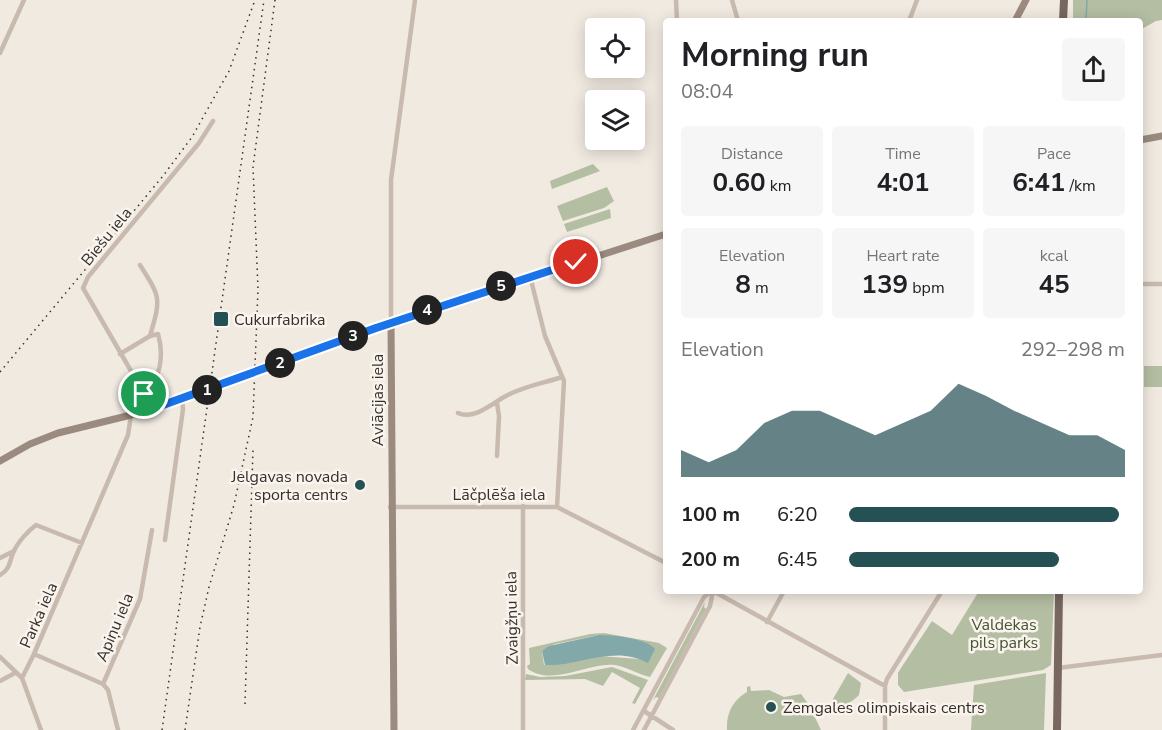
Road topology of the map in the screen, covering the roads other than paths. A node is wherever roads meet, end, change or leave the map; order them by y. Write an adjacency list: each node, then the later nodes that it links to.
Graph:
1 (24, 0): 13 (street)
2 (415, 0): 22 (street, Aviācijas iela)
3 (676, 0): 8 (street)
4 (732, 0): 9 (street)
5 (917, 0): 10 (street)
6 (1026, 0): 11 (main road)
7 (1064, 0): 12 (main road)
8 (677, 18)
9 (737, 18)
10 (910, 18)
11 (1017, 18)
12 (1063, 18)
13 (0, 53)
14 (213, 121): 24 (street, Biešu iela)
15 (1162, 136): 16 (main road)
16 (1143, 139)
17 (663, 235): 19 (main road)
18 (140, 266): 23 (street)
19 (530, 276): 22 (main road); 25 (street)
20 (1143, 284): 21 (street)
21 (1162, 284)
22 (391, 323): 27 (main road); 35 (main road, Aviācijas iela)
23 (150, 336): 24 (street); 26 (street)
24 (120, 354): 26 (street, Biešu iela)
25 (562, 377): 28 (street); 36 (street)
26 (144, 394): 29 (street, Biešu iela)
27 (182, 398): 29 (main road); 38 (street)
28 (497, 403): 30 (street); 32 (street)
29 (148, 409): 31 (main road)
30 (458, 413)
31 (131, 415): 33 (main road); 39 (street, Parka iela)
32 (497, 456)
33 (0, 461)
34 (523, 506): 35 (street, Lāčplēša iela); 36 (street, Lāčplēša iela); 65 (street, Zvaigžņu iela)
35 (390, 507): 64 (main road, Aviācijas iela)
36 (557, 507): 42 (street, Lāčplēša iela)
37 (152, 530): 58 (street, Apiņu iela)
38 (165, 540)
39 (82, 543): 40 (street); 51 (street, Parka iela)
40 (14, 551): 41 (street); 43 (street)
41 (0, 558)
42 (663, 561)
43 (0, 575)
44 (709, 594): 60 (street)
45 (712, 594): 61 (street)
46 (718, 594): 50 (street)
47 (782, 594): 50 (street)
48 (940, 594): 59 (street)
49 (1059, 594): 54 (main road)
50 (767, 622): 59 (street)
51 (34, 654): 56 (street, Parka iela); 58 (street)
52 (1162, 656): 54 (street)
53 (0, 657): 55 (street)
54 (1058, 669): 70 (main road)
55 (15, 673): 56 (street); 57 (street)
56 (22, 678): 62 (street)
57 (0, 681)
58 (104, 684): 63 (street, Apiņu iela)
59 (885, 686): 69 (street)
60 (644, 711): 61 (street); 66 (street)
61 (652, 715): 67 (street); 68 (street)
62 (41, 730)
63 (118, 730)
64 (394, 730)
65 (523, 730)
66 (633, 730)
67 (644, 730)
68 (673, 730)
69 (885, 730)
70 (1057, 730)

